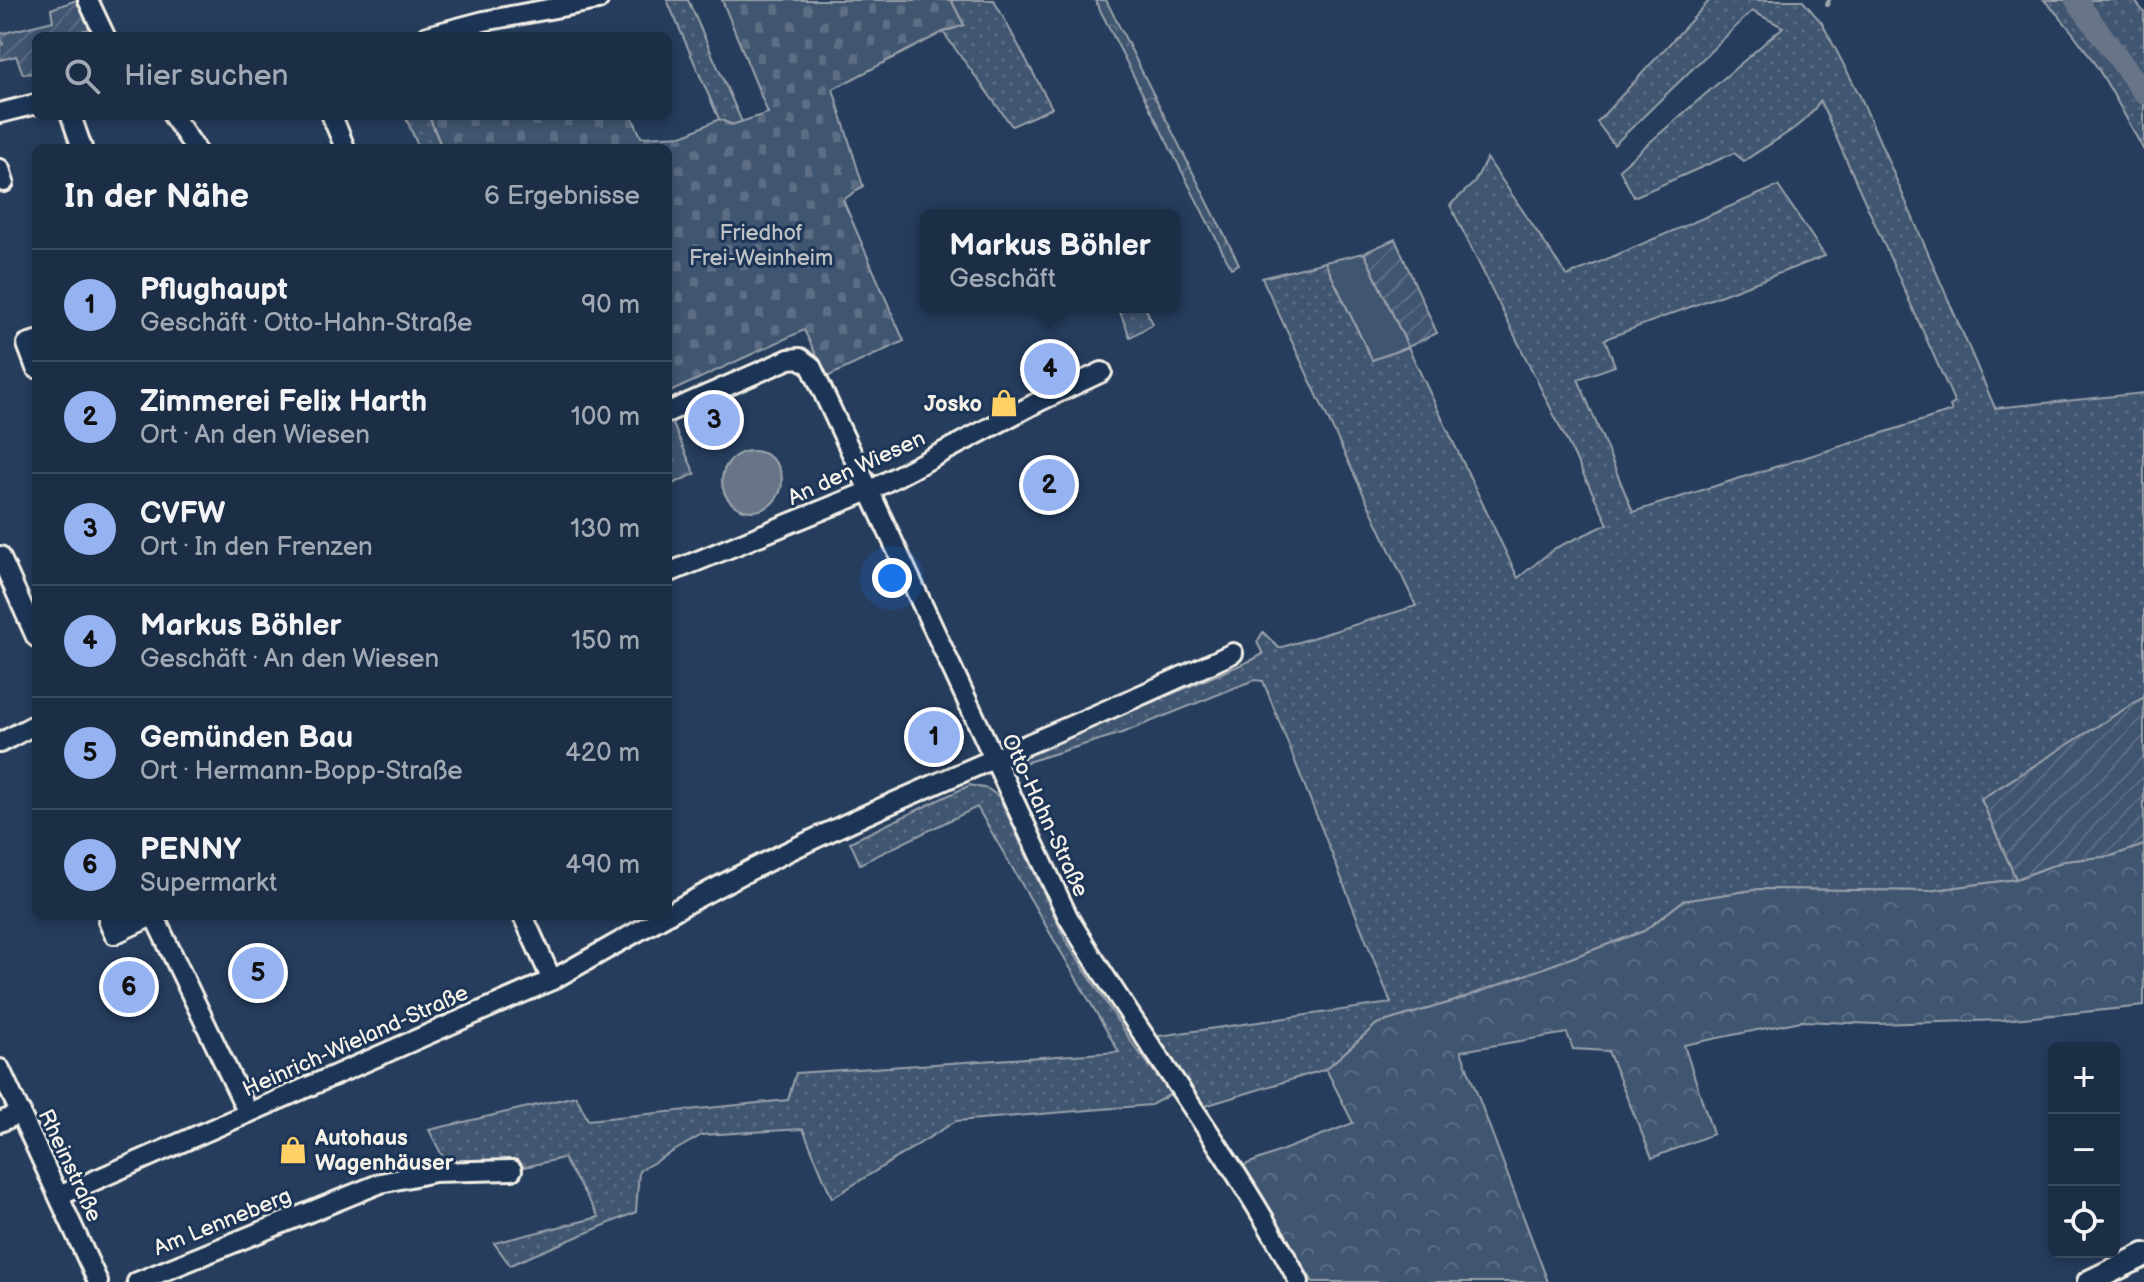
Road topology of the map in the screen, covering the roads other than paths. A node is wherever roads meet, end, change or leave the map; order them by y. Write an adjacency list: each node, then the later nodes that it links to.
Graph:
1 (88, 0): 3 (street)
2 (598, 0): 4 (street)
3 (103, 32)
4 (442, 32)
5 (32, 105): 6 (street)
6 (0, 113)
7 (72, 120): 10 (street)
8 (176, 120): 11 (street)
9 (334, 120): 12 (street)
10 (81, 144)
11 (192, 144)
12 (343, 144)
13 (1102, 372): 15 (street, An den Wiesen)
14 (672, 410): 15 (street, Otto-Hahn-Straße)
15 (869, 491): 17 (street, An den Wiesen); 22 (street, Otto-Hahn-Straße)
16 (0, 556): 18 (street)
17 (672, 571)
18 (32, 628)
19 (1233, 653): 22 (street, Heinrich-Wieland-Straße)
20 (32, 726): 21 (street)
21 (0, 743)
22 (994, 760): 23 (street, Heinrich-Wieland-Straße); 39 (street, Otto-Hahn-Straße)
23 (672, 912)
24 (110, 920): 25 (street)
25 (144, 920)
26 (155, 920): 32 (street)
27 (525, 920): 29 (street)
28 (657, 920): 29 (street, Heinrich-Wieland-Straße)
29 (552, 980): 32 (street, Heinrich-Wieland-Straße)
30 (0, 1069): 31 (street, Rheinstraße)
31 (21, 1113): 33 (street); 35 (street, Rheinstraße)
32 (248, 1113): 35 (street, Heinrich-Wieland-Straße)
33 (0, 1122)
34 (512, 1170): 38 (street, Am Lenneberg)
35 (59, 1196): 37 (street, Rheinstraße)
36 (2144, 1255): 40 (main road)
37 (98, 1282)
38 (137, 1282)
39 (1299, 1282)
40 (2089, 1282)

